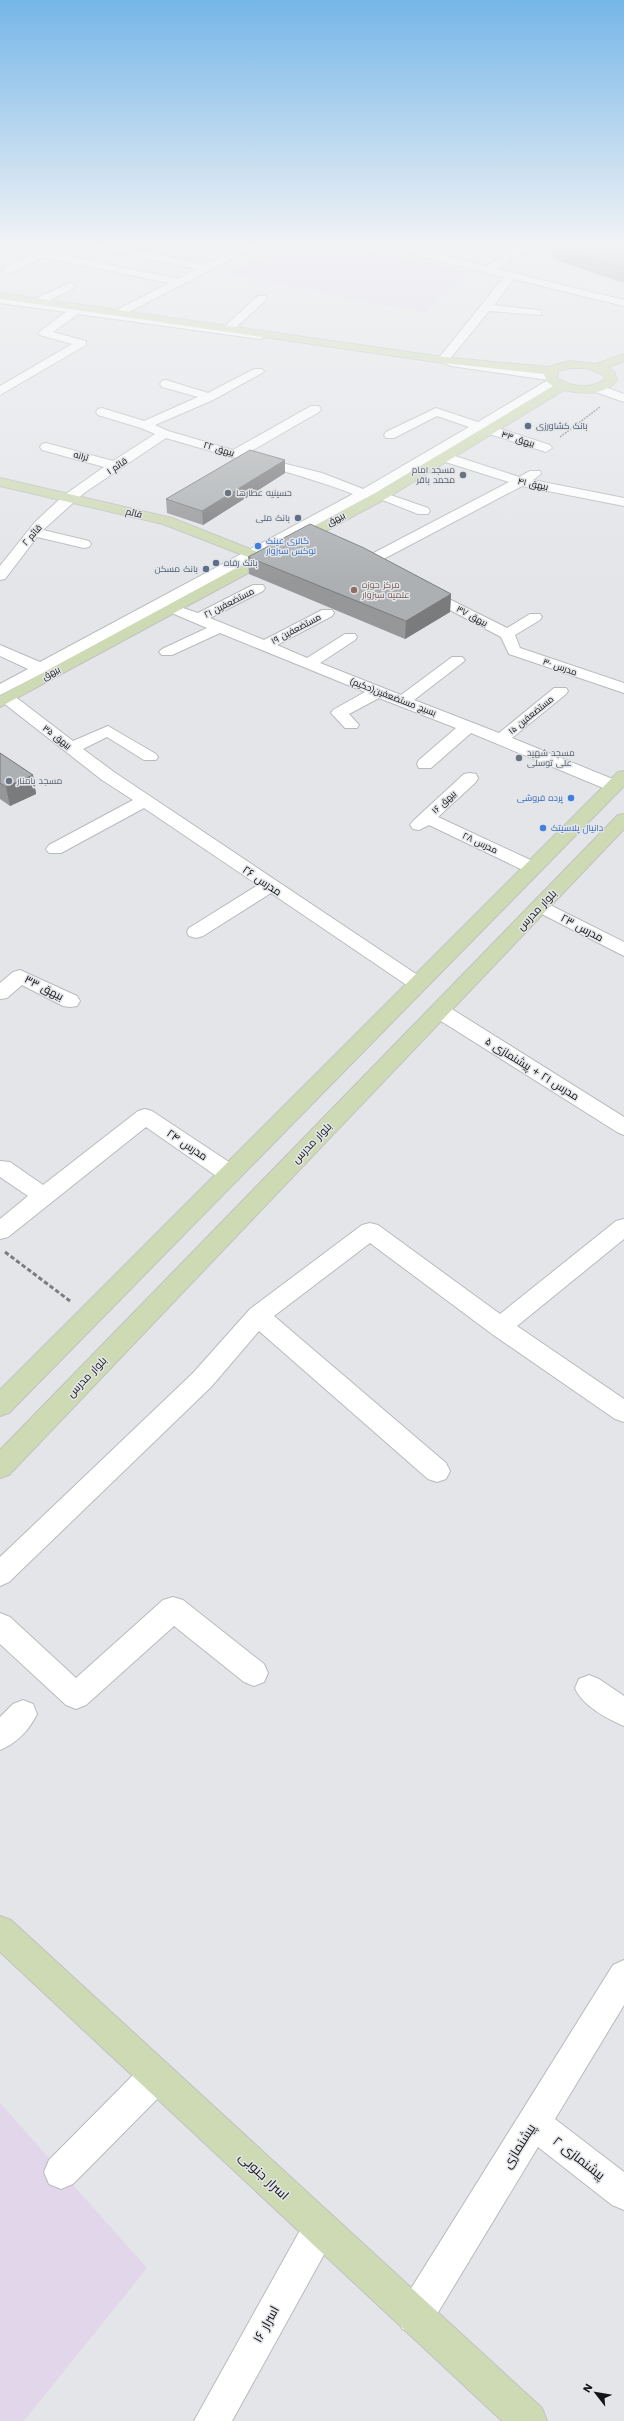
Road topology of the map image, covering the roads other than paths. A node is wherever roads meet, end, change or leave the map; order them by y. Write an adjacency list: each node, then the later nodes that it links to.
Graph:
1 (62, 355): 14 (street)
2 (390, 355): 9 (street)
3 (408, 355): 6 (main road)
4 (447, 355): 6 (street)
5 (624, 357): 7 (main road)
6 (443, 360): 9 (main road)
7 (598, 367): 9 (main road); 10 (main road)
8 (258, 371): 15 (street)
9 (554, 379): 13 (main road); 20 (main road, بیهق)
10 (611, 380): 11 (main road); 13 (main road)
11 (624, 382)
12 (166, 384): 15 (street)
13 (597, 388): 16 (street)
14 (0, 391)
15 (209, 398): 19 (street)
16 (624, 398)
17 (315, 409): 25 (street)
18 (102, 412): 19 (street, بیهق ۲۲)
19 (145, 425): 21 (street, بیهق ۲۲)
20 (484, 429): 22 (street, بیهق ۴۳); 24 (street, بیهق ۴۳); 26 (main road, بیهق); 31 (street)
21 (164, 434): 25 (street, بیهق ۲۲); 27 (street, قائم ۱)
22 (390, 435)
23 (46, 447): 27 (street, ترانه)
24 (546, 448)
25 (236, 454): 31 (street, بیهق ۲۲)
26 (444, 457): 30 (street, بیهق ۴۱); 32 (main road, بیهق)
27 (117, 466): 33 (street, قائم ۱)
28 (535, 474): 30 (street)
29 (0, 482): 33 (main road, قائم)
30 (521, 482): 34 (street, بیهق ۴۱); 42 (street)
31 (364, 494): 32 (street, بیهق ۲۲); 41 (street)
32 (382, 495): 35 (street, بیهق ۲۲); 37 (main road, بیهق)
33 (69, 498): 36 (street, قائم ۲); 41 (main road, قائم)
34 (624, 502)
35 (423, 511)
36 (34, 532): 39 (street); 44 (street, قائم ۲)
37 (308, 534): 38 (street); 41 (main road, بیهق)
38 (328, 543)
39 (84, 544)
40 (355, 555): 42 (street)
41 (259, 557): 47 (main road, بیهق); 59 (street)
42 (369, 561): 43 (street)
43 (383, 568)
44 (0, 576)
45 (410, 583): 52 (street, بیهق ۳۷)
46 (258, 588): 50 (street, مستضعفین ۲۱)
47 (172, 608): 50 (street, بسیج مستضعفین(حکیم)); 59 (main road, بیهق)
48 (327, 613): 54 (street, مستضعفین ۱۹)
49 (536, 617): 52 (street)
50 (200, 618): 51 (street, بسیج مستضعفین(حکیم))
51 (221, 627): 54 (street, بسیج مستضعفین(حکیم)); 56 (street)
52 (506, 634): 60 (street, مدرس ۳۰)
53 (350, 637): 58 (street)
54 (264, 646): 58 (street, بسیج مستضعفین(حکیم))
55 (0, 650): 59 (street)
56 (167, 652)
57 (457, 660): 64 (street)
58 (308, 664): 62 (street, بسیج مستضعفین(حکیم))
59 (44, 671): 63 (main road, بیهق)
60 (624, 688)
61 (560, 691): 67 (street, مستضعفین ۱۵)
62 (378, 692): 64 (street, بسیج مستضعفین(حکیم)); 65 (street)
63 (2, 697): 68 (street, بیهق ۳۵)
64 (403, 701): 66 (street, بسیج مستضعفین(حکیم))
65 (351, 725)
66 (470, 727): 67 (street, بسیج مستضعفین(حکیم)); 70 (street)
67 (501, 739): 73 (street, بسیج مستضعفین(حکیم))
68 (72, 748): 69 (street); 71 (street, بیهق ۳۵)
69 (150, 757)
70 (425, 764)
71 (108, 776): 74 (street, مدرس ۲۶)
72 (470, 778): 76 (street, بیهق ۱۶)
73 (619, 781): 78 (main road)
74 (144, 801): 77 (street); 79 (street, مدرس ۲۶)
75 (624, 819): 81 (main road, بلوار مدرس)
76 (423, 822): 78 (street, مدرس ۲۸)
77 (55, 850)
78 (533, 868): 80 (main road)
79 (270, 886): 82 (street); 84 (street, مدرس ۲۶)
80 (493, 908): 81 (main road); 84 (main road)
81 (533, 913): 83 (street, مدرس ۲۳); 87 (main road, بلوار مدرس)
82 (196, 932)
83 (624, 950)
84 (418, 984): 90 (main road)
85 (0, 992): 86 (street, بیهق ۳۳)
86 (70, 1001)
87 (440, 1010): 88 (street, مدرس ۲۱ + پیشنمازی ۵); 98 (main road, بلوار مدرس)
88 (624, 1127)
89 (2, 1168): 91 (street)
90 (230, 1174): 91 (street, مدرس ۲۴); 96 (main road)
91 (44, 1196): 93 (street)
92 (624, 1228): 95 (street)
93 (0, 1231)
94 (258, 1316): 95 (street); 99 (street); 100 (street)
95 (500, 1328): 97 (street)
96 (0, 1406)
97 (624, 1412)
98 (0, 1468)
99 (437, 1471)
100 (0, 1574)
101 (0, 1626): 102 (street)
102 (254, 1673)
103 (588, 1688): 104 (street)
104 (624, 1712)
105 (23, 1714): 106 (street)
106 (0, 1736)
107 (0, 1931): 109 (main road, اسرار جنوبی)
108 (624, 1976): 110 (street, پیشنمازی)
109 (156, 2076): 111 (street); 113 (main road, اسرار جنوبی)
110 (534, 2123): 112 (street, پیشنمازی ۲); 114 (street, پیشنمازی)
111 (61, 2172)
112 (624, 2193)
113 (320, 2228): 114 (main road, اسرار جنوبی); 115 (street, اسرار ۱۶)
114 (415, 2316): 116 (main road, اسرار جنوبی)
115 (212, 2421)
116 (529, 2421)

